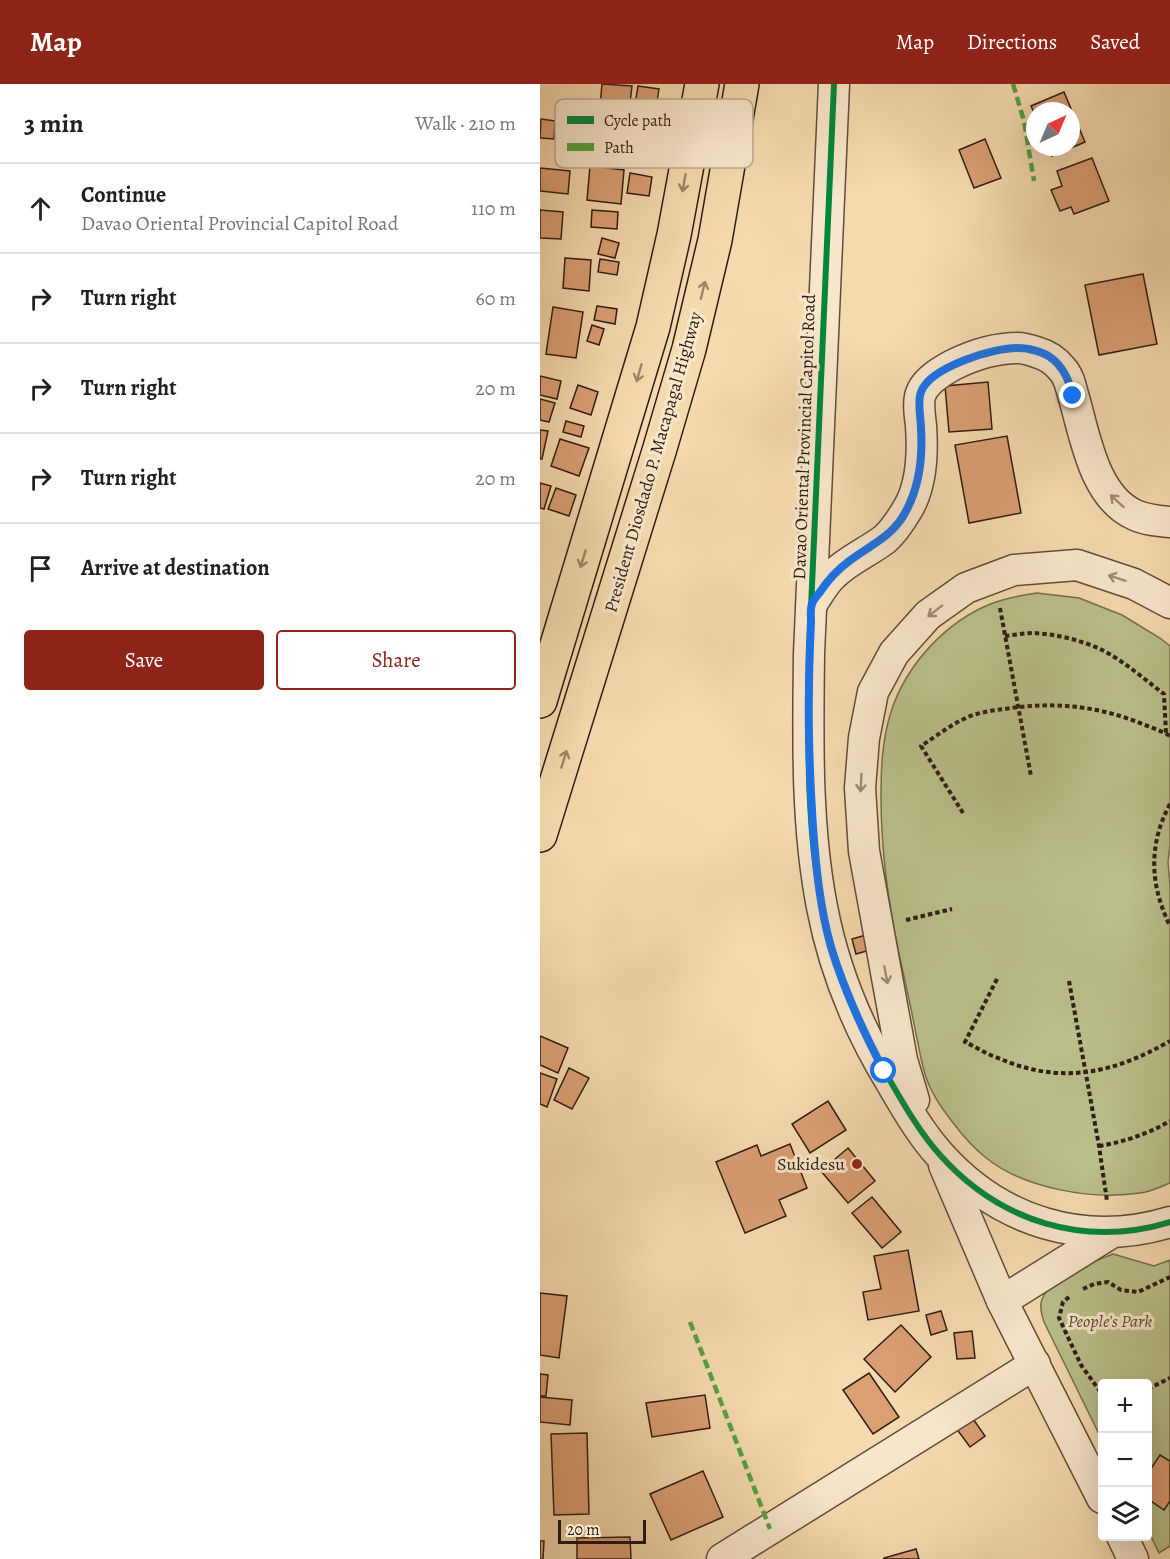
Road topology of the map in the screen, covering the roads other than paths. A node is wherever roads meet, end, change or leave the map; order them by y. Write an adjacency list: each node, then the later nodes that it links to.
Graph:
1 (702, 84): 4 (main road, President Diosdado P. Macapagal Highway, one-way to 4)
2 (742, 84): 5 (main road, President Diosdado P. Macapagal Highway, one-way to 2)
3 (834, 84): 10 (street, Davao Oriental Provincial Capitol Road)
4 (699, 99)
5 (739, 99)
6 (686, 168): 11 (main road, President Diosdado P. Macapagal Highway, one-way to 11)
7 (727, 168): 12 (main road, President Diosdado P. Macapagal Highway, one-way to 7)
8 (1170, 522): 10 (street, one-way to 10)
9 (1170, 603): 14 (street, one-way to 14)
10 (812, 604): 14 (street, Davao Oriental Provincial Capitol Road)
11 (540, 701)
12 (547, 788): 13 (main road, President Diosdado P. Macapagal Highway)
13 (540, 835)
14 (939, 1154): 16 (street, Davao Oriental Provincial Capitol Road); 17 (street)
15 (1170, 1222): 16 (street, Davao Oriental Provincial Capitol Road)
16 (1111, 1233): 17 (street)
17 (1002, 1301): 18 (street)
18 (1035, 1364): 19 (street); 21 (street)
19 (1098, 1490)
20 (1124, 1541): 22 (street)
21 (723, 1559)
22 (1133, 1559)

